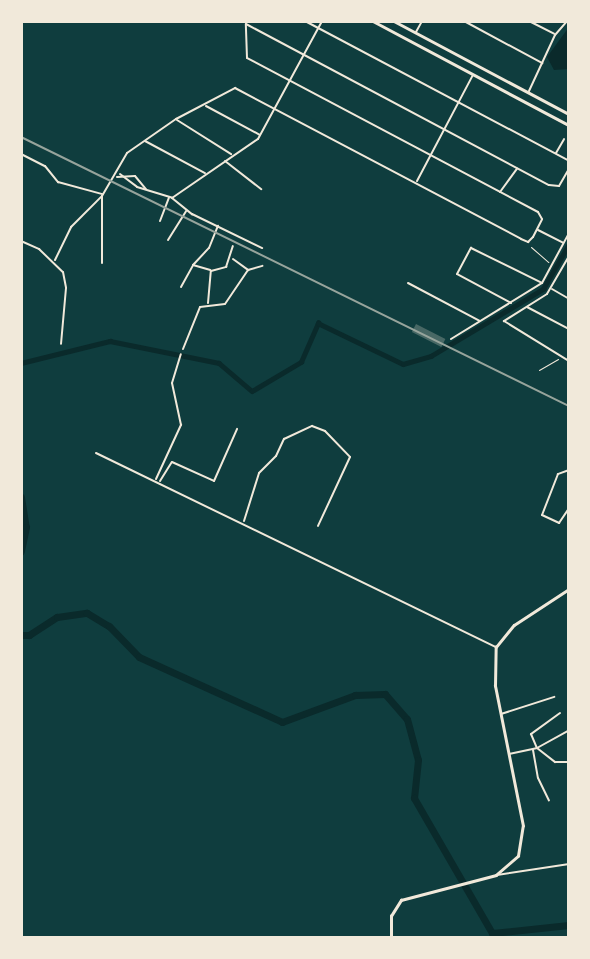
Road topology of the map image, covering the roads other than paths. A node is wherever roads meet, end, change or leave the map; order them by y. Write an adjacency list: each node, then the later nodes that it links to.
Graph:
1 (305, 21): 9 (street)
2 (323, 21): 9 (street)
3 (373, 21): 14 (main road)
4 (394, 21): 10 (main road)
5 (422, 21): 10 (street)
6 (464, 21): 13 (street)
7 (528, 21): 11 (street)
8 (566, 21): 11 (street)
9 (319, 28): 12 (street); 17 (street)
10 (415, 33): 16 (main road)
11 (555, 34): 13 (street)
12 (305, 55): 15 (street); 15 (street); 23 (street)
13 (542, 62): 16 (street)
14 (473, 74): 17 (street); 22 (main road)
15 (291, 82): 19 (street); 30 (street)
16 (528, 92): 20 (main road)
17 (459, 101): 23 (street); 27 (street)
18 (204, 105): 19 (street); 21 (street); 24 (street)
19 (277, 108): 24 (street); 40 (street)
20 (569, 114)
21 (176, 119): 26 (street); 29 (street)
22 (569, 125)
23 (445, 129): 30 (street); 33 (street)
24 (261, 135): 29 (street)
25 (564, 139): 27 (street)
26 (144, 141): 35 (street); 36 (street)
27 (556, 153): 32 (street)
28 (21, 154): 44 (street)
29 (232, 154): 31 (street)
30 (430, 157): 40 (street); 43 (street)
31 (224, 160): 36 (street); 41 (street)
32 (569, 161)
33 (517, 168): 38 (street); 43 (street)
34 (569, 169): 38 (street)
35 (119, 173): 37 (street); 39 (street)
36 (205, 174): 45 (street)
37 (116, 177): 39 (street); 44 (street)
38 (567, 177)
39 (124, 178): 42 (street); 42 (street)
40 (416, 183): 49 (street)
41 (261, 189)
42 (146, 190): 45 (street)
43 (500, 192): 49 (street)
44 (103, 195): 58 (street); 59 (street)
45 (171, 197): 46 (street); 47 (street)
46 (187, 211): 48 (street); 51 (street)
47 (160, 221)
48 (218, 226): 55 (street); 60 (street)
49 (537, 230): 53 (street)
50 (569, 233): 53 (street)
51 (168, 240)
52 (21, 241): 58 (street)
53 (563, 243): 65 (street)
54 (233, 246): 57 (street)
55 (262, 248)
56 (569, 256): 67 (street)
57 (232, 259): 62 (street); 63 (street)
58 (54, 261): 75 (street)
59 (102, 263)
60 (193, 265): 63 (street); 66 (street)
61 (262, 266): 62 (street)
62 (248, 270): 70 (street)
63 (211, 271): 70 (street)
64 (408, 283): 72 (street)
65 (542, 283): 69 (street); 69 (street)
66 (181, 287)
67 (552, 289): 68 (street); 71 (street)
68 (569, 299)
69 (511, 303): 72 (street)
70 (208, 304): 76 (street)
71 (527, 307): 73 (street); 79 (street)
72 (481, 321): 74 (street)
73 (569, 329)
74 (451, 339)
75 (61, 344)
76 (183, 349)
77 (569, 352): 79 (street)
78 (181, 354): 84 (street)
79 (564, 355): 80 (street)
80 (569, 361)
81 (237, 429): 85 (street)
82 (96, 453): 84 (street)
83 (569, 470): 86 (street)
84 (155, 480): 85 (street)
85 (160, 482): 87 (street)
86 (569, 508)
87 (244, 523): 88 (street); 90 (street)
88 (318, 526)
89 (569, 589): 90 (main road)
90 (496, 648): 93 (main road)
91 (554, 697): 93 (street)
92 (560, 713): 95 (street)
93 (500, 714): 97 (main road)
94 (569, 730): 95 (street)
95 (537, 748): 96 (street); 98 (street)
96 (533, 749): 97 (street); 99 (street)
97 (509, 754): 101 (main road)
98 (569, 763)
99 (549, 801)
100 (569, 864): 101 (street)
101 (496, 875): 102 (main road)
102 (391, 938)

